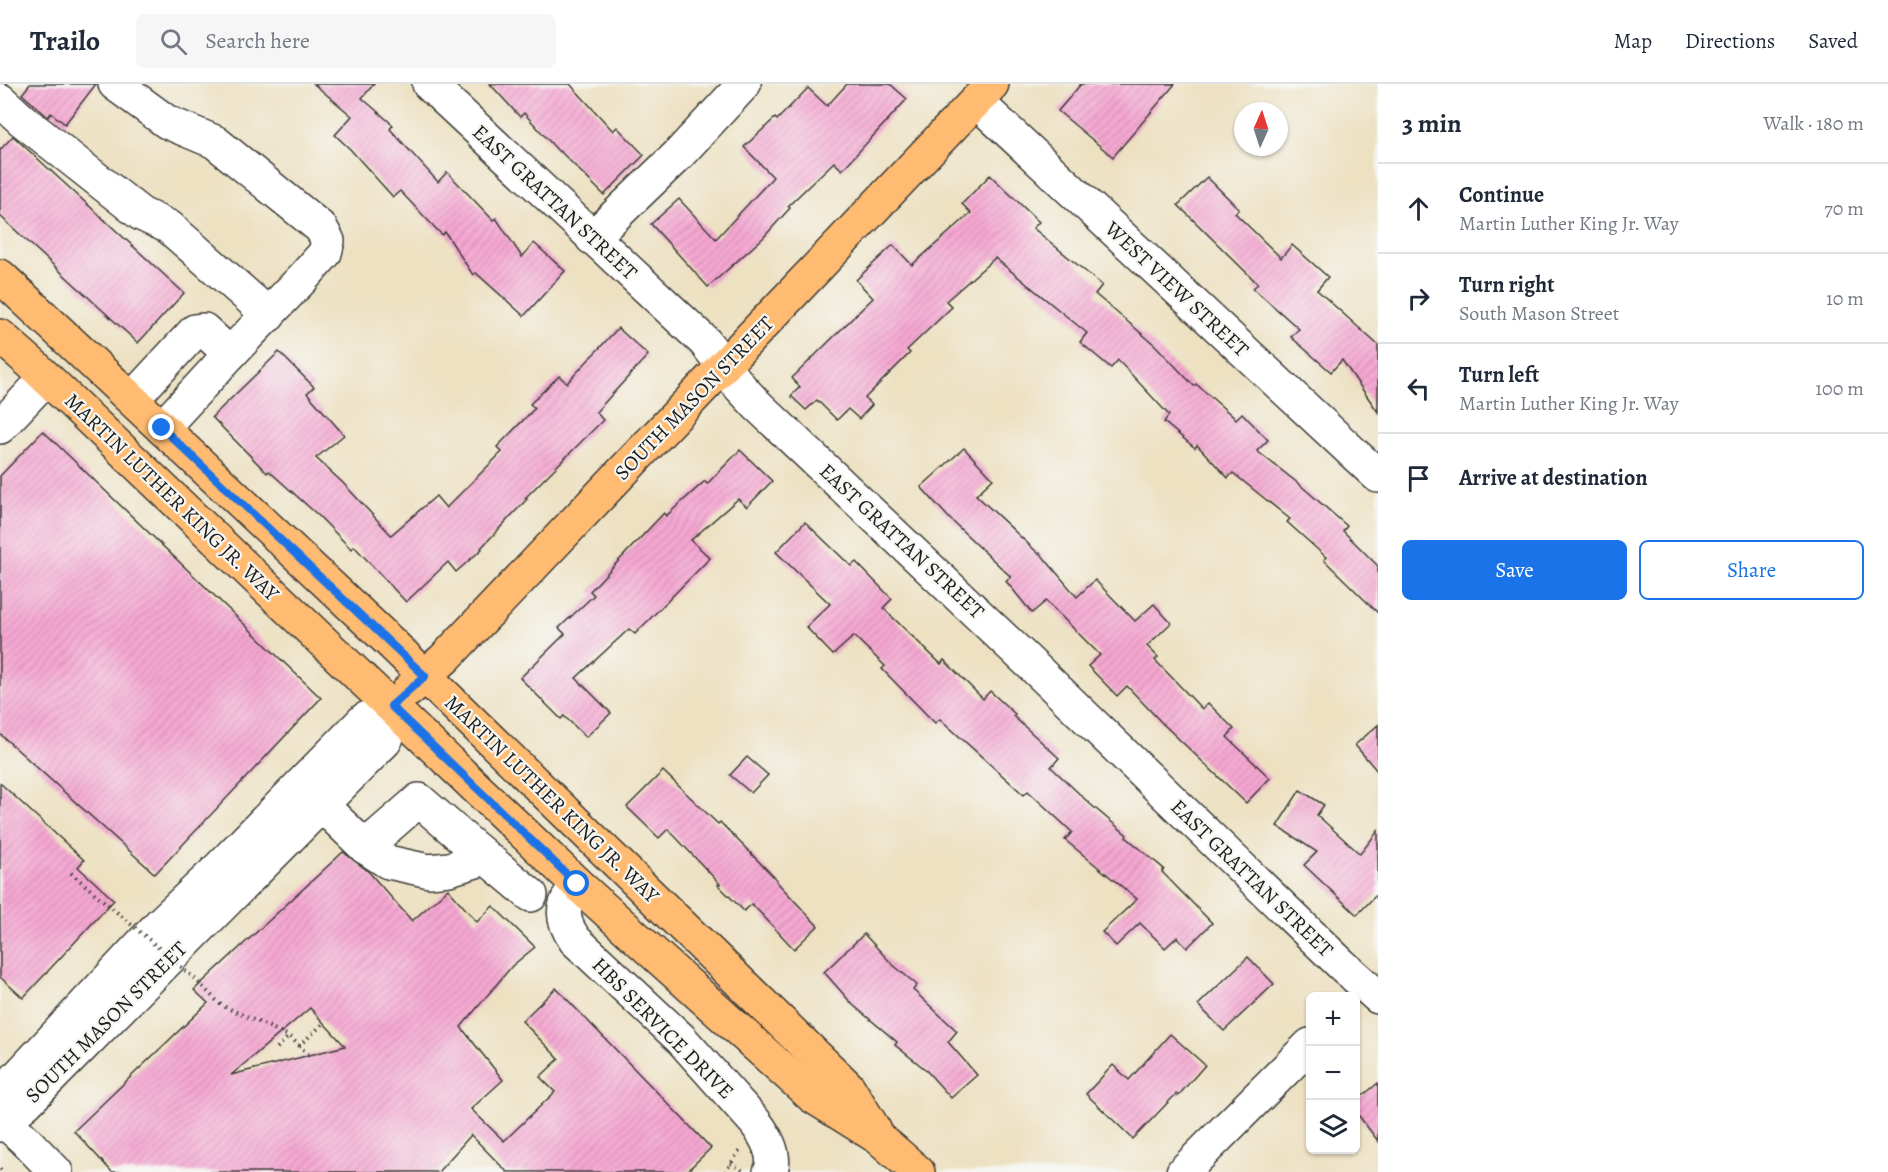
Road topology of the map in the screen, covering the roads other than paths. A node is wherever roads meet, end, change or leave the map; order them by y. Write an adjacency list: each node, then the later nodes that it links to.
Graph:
1 (115, 84): 8 (street)
2 (744, 84): 6 (street)
3 (444, 89): 6 (street, EAST GRATTAN STREET)
4 (984, 93): 11 (main road, SOUTH MASON STREET); 16 (street, WEST VIEW STREET)
5 (0, 100): 8 (street)
6 (592, 238): 11 (street, EAST GRATTAN STREET)
7 (0, 276): 13 (main road, MARTIN LUTHER KING JR. WAY)
8 (269, 315): 10 (street)
9 (0, 336): 12 (main road, MARTIN LUTHER KING JR. WAY)
10 (230, 354): 13 (street); 15 (street)
11 (725, 366): 17 (main road, SOUTH MASON STREET); 24 (street, EAST GRATTAN STREET)
12 (46, 378): 14 (street); 18 (main road, MARTIN LUTHER KING JR. WAY)
13 (132, 399): 15 (main road, MARTIN LUTHER KING JR. WAY)
14 (0, 427)
15 (162, 428): 17 (main road, MARTIN LUTHER KING JR. WAY)
16 (1378, 476)
17 (425, 676): 18 (main road, SOUTH MASON STREET); 27 (main road, MARTIN LUTHER KING JR. WAY)
18 (391, 706): 22 (main road, MARTIN LUTHER KING JR. WAY); 26 (street, SOUTH MASON STREET)
19 (334, 817): 20 (street)
20 (365, 847): 21 (street); 21 (street)
21 (486, 858): 23 (street)
22 (577, 884): 27 (main road, MARTIN LUTHER KING JR. WAY); 28 (street, HBS SERVICE DRIVE)
23 (531, 895)
24 (1370, 990)
25 (1310, 1046): 31 (street)
26 (1, 1121): 29 (street)
27 (879, 1138): 30 (main road, MARTIN LUTHER KING JR. WAY)
28 (770, 1171)
29 (56, 1172)
30 (918, 1172)
31 (1183, 1172)

